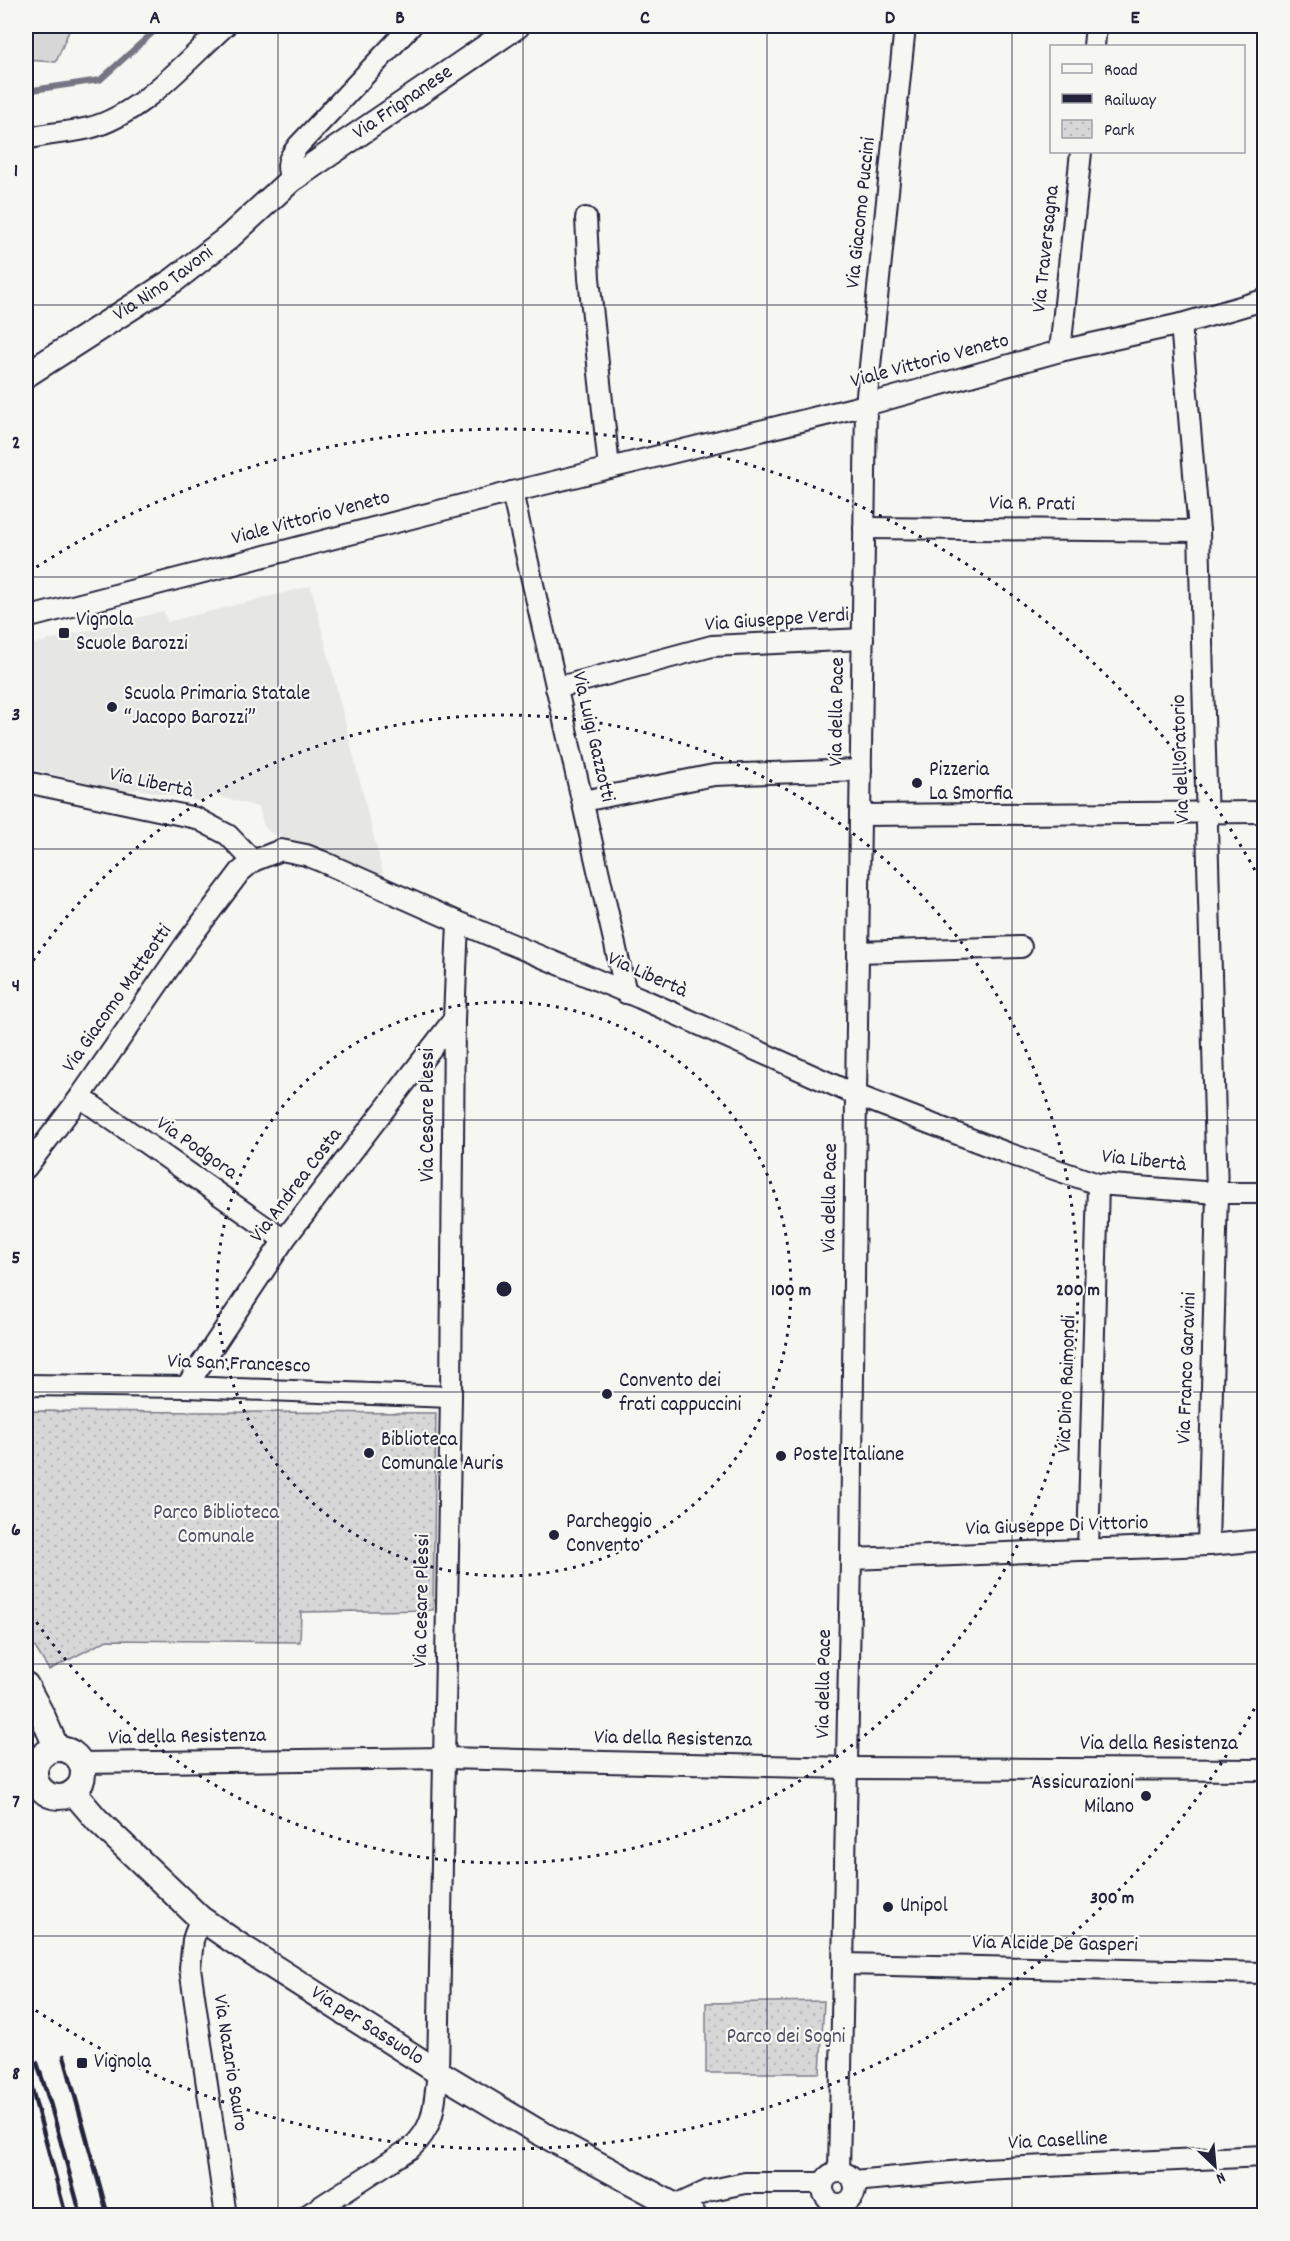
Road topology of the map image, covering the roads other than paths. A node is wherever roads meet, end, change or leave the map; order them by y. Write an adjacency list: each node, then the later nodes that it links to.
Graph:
1 (225, 26): 7 (street)
2 (411, 26): 9 (street)
3 (517, 26): 9 (main road, Via Frignanese)
4 (905, 26): 15 (street, Via Giacomo Puccini)
5 (1096, 26): 6 (street)
6 (1094, 45)
7 (26, 139)
8 (1081, 153): 13 (street, Via Traversagna)
9 (291, 180): 14 (main road, Via Nino Tavoni)
10 (586, 218): 16 (street)
11 (1264, 300): 12 (street, Viale Vittorio Veneto)
12 (1181, 324): 13 (street, Viale Vittorio Veneto); 19 (street, Via dell'Oratorio)
13 (1060, 351): 15 (street, Viale Vittorio Veneto)
14 (26, 375)
15 (866, 405): 16 (street, Viale Vittorio Veneto); 18 (street, Via della Pace)
16 (609, 468): 17 (street, Viale Vittorio Veneto)
17 (512, 492): 20 (street, Viale Vittorio Veneto); 22 (street, Via Luigi Gazzotti)
18 (864, 528): 19 (street, Via R. Prati); 21 (street, Via della Pace)
19 (1199, 531): 26 (street, Via dell'Oratorio)
20 (26, 618)
21 (863, 639): 22 (street, Via Giuseppe Verdi); 23 (street, Via della Pace)
22 (556, 688): 25 (street, Via Luigi Gazzotti)
23 (861, 770): 25 (street); 28 (street, Via della Pace)
24 (26, 782): 29 (street, Via Libertà)
25 (583, 801): 33 (street, Via Luigi Gazzotti)
26 (1208, 811): 27 (street); 28 (street); 39 (street, Via dell'Oratorio)
27 (1264, 812)
28 (860, 815): 32 (street, Via della Pace)
29 (253, 861): 30 (street, Via Libertà); 36 (street, Via Giacomo Matteotti)
30 (458, 922): 33 (street, Via Libertà); 34 (street, Via Cesare Plessi)
31 (1021, 947): 32 (street)
32 (858, 952): 35 (street, Via della Pace)
33 (626, 993): 35 (street, Via Libertà)
34 (454, 1020): 41 (street, Via Andrea Costa); 44 (street, Via Cesare Plessi)
35 (856, 1095): 38 (street, Via Libertà); 48 (street, Via della Pace)
36 (80, 1097): 37 (street, Via Giacomo Matteotti); 41 (street, Via Podgora)
37 (26, 1168)
38 (1098, 1184): 39 (street, Via Libertà); 47 (street, Via Dino Raimondi)
39 (1217, 1193): 40 (street, Via Libertà); 46 (street, Via Franco Garavini)
40 (1264, 1193)
41 (284, 1240): 43 (street, Via Andrea Costa)
42 (26, 1385): 43 (street, Via San Francesco)
43 (186, 1387): 44 (street, Via San Francesco)
44 (451, 1397): 51 (street, Via Cesare Plessi)
45 (1264, 1540): 46 (street, Via Giuseppe Di Vittorio)
46 (1208, 1545): 47 (street, Via Giuseppe Di Vittorio)
47 (1088, 1550): 48 (street, Via Giuseppe Di Vittorio)
48 (851, 1559): 54 (street, Via della Pace)
49 (26, 1685): 50 (main road)
50 (57, 1749): 52 (main road); 53 (main road)
51 (445, 1758): 52 (street, Via della Resistenza); 54 (street, Via della Resistenza); 60 (street, Via Cesare Plessi)
52 (81, 1763): 56 (main road)
53 (31, 1767): 56 (main road)
54 (848, 1768): 55 (street, Via della Resistenza); 58 (street, Via della Pace)
55 (1264, 1770)
56 (74, 1792): 57 (main road, Via per Sassuolo)
57 (200, 1918): 60 (main road, Via per Sassuolo); 65 (street, Via Nazario Sauro)
58 (844, 1964): 59 (street, Via Alcide De Gasperi); 62 (street, Via della Pace)
59 (1264, 1973)
60 (438, 2072): 64 (main road, Via per Sassuolo); 66 (street, Via Cesare Plessi)
61 (1264, 2156): 62 (street, Via Caselline)
62 (839, 2179): 63 (street); 63 (street); 64 (street, Via Caselline)
63 (840, 2210)
64 (684, 2211)
65 (226, 2216)
66 (306, 2216)

